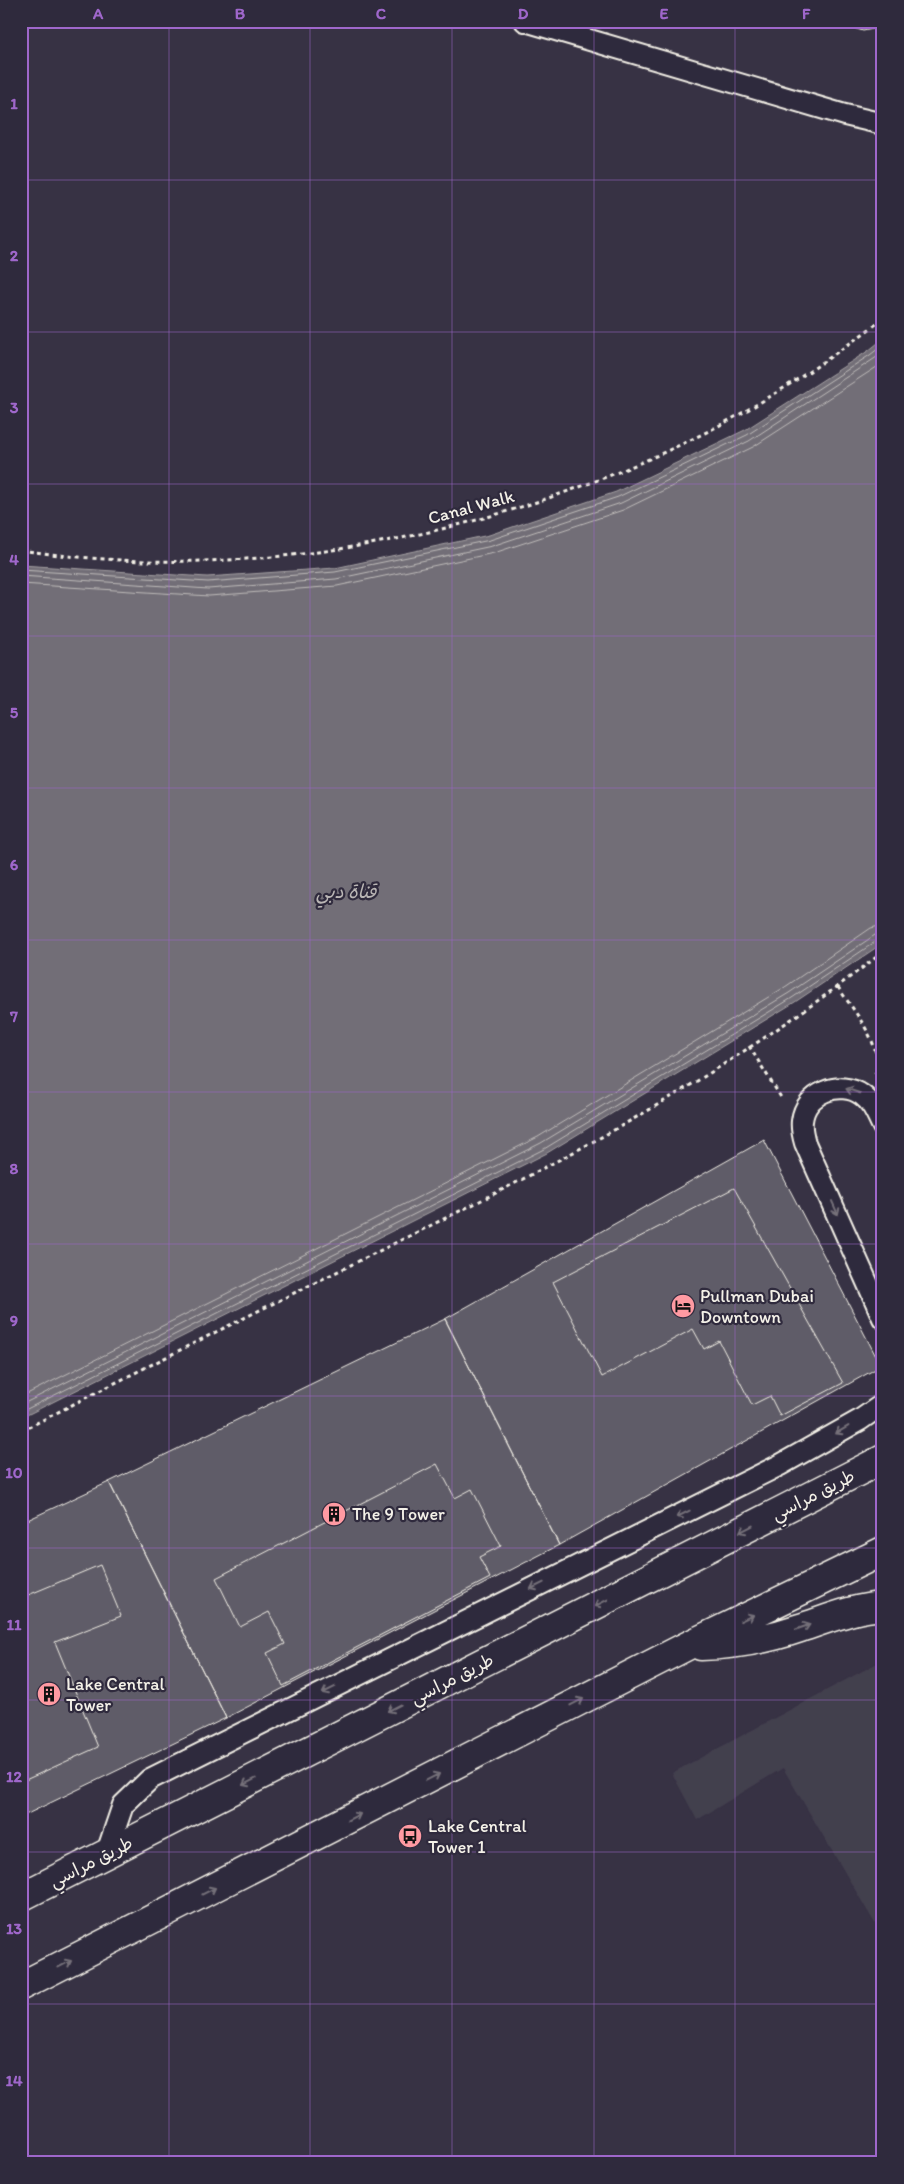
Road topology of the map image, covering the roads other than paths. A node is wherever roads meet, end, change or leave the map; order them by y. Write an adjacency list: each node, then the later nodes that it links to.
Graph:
1 (525, 21): 2 (lane)
2 (883, 124)
3 (883, 1127): 4 (lane, one-way to 4)
4 (881, 1311)
5 (883, 1404): 10 (lane, one-way to 10)
6 (883, 1459): 10 (main road, طريق مراسي, one-way to 10)
7 (883, 1550): 9 (main road, one-way to 7)
8 (883, 1606): 9 (main road, one-way to 8)
9 (687, 1646): 12 (main road, one-way to 9)
10 (106, 1855): 11 (main road, طريق مراسي)
11 (21, 1897)
12 (21, 1986)

